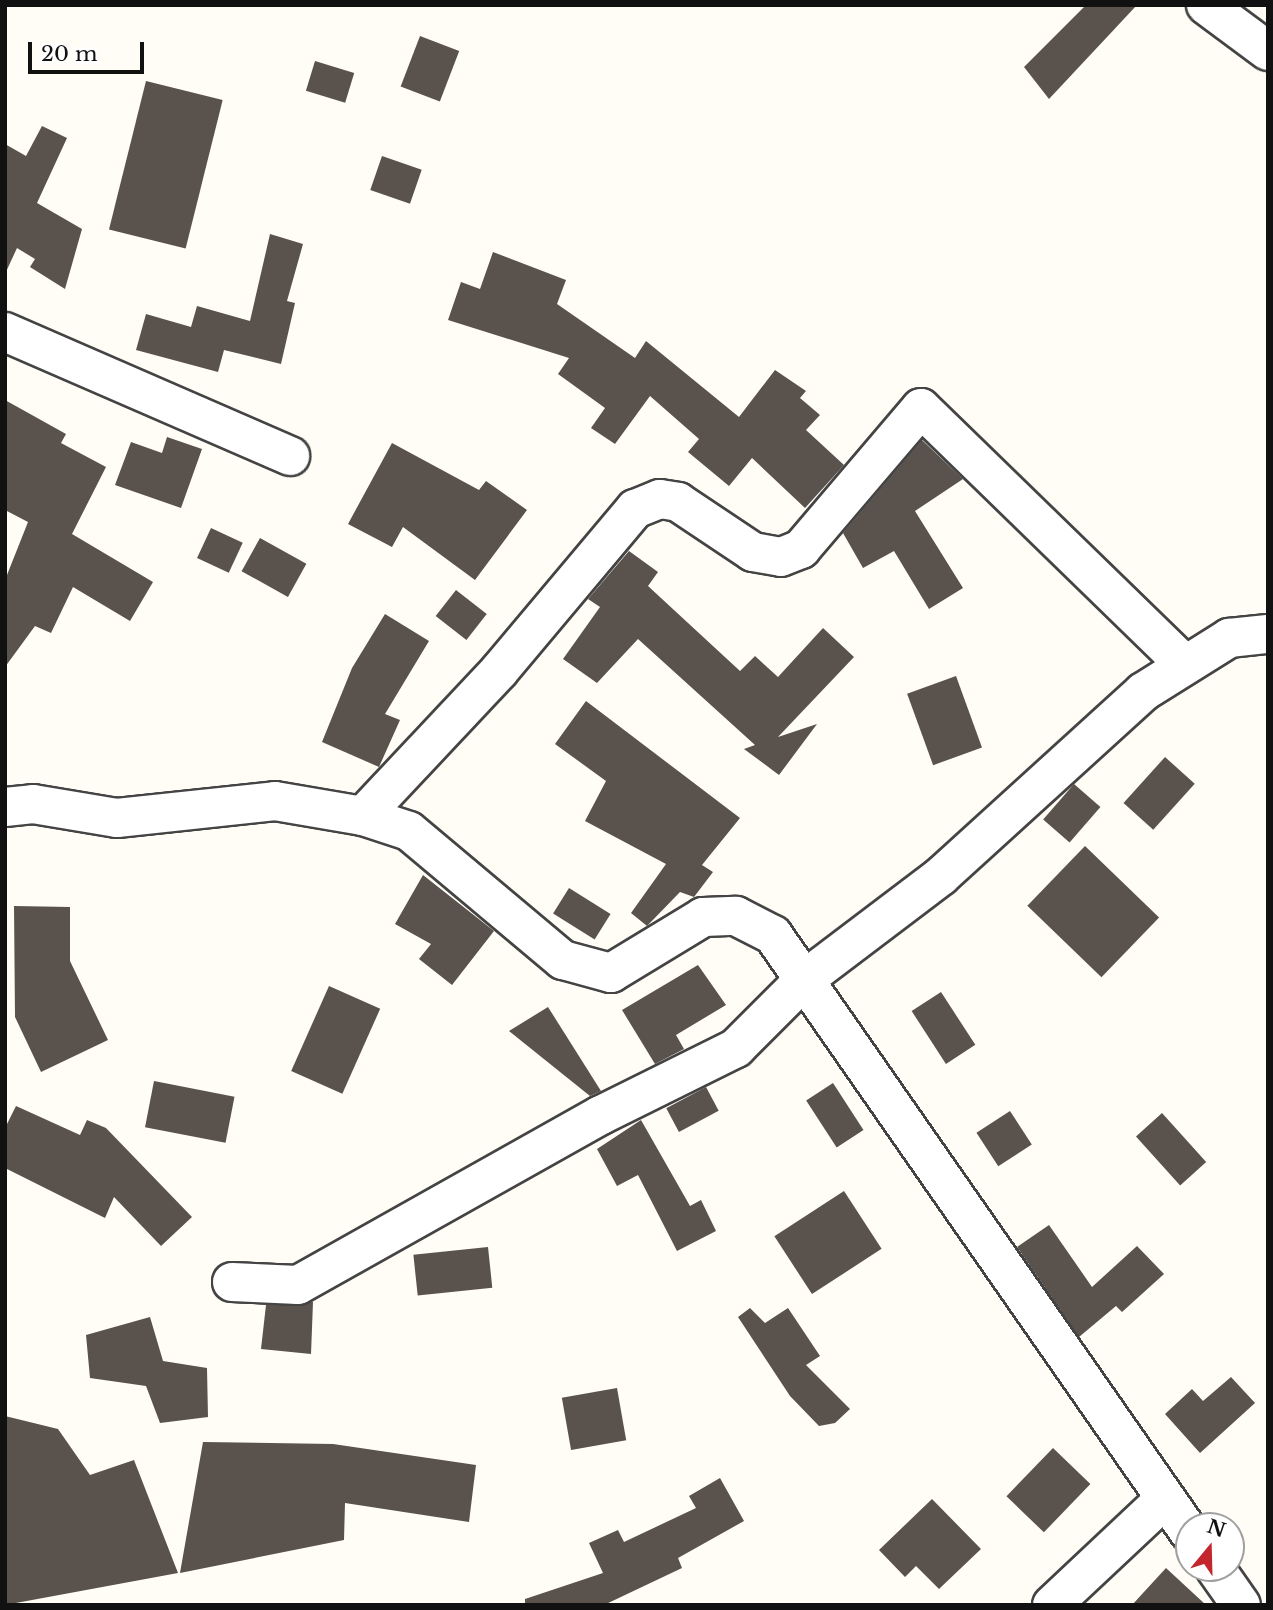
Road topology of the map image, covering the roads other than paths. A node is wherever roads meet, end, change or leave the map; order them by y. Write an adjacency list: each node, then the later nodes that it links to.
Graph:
1 (1206, 5): 2 (street)
2 (1268, 51)
3 (5, 332): 4 (street)
4 (290, 456)
5 (1268, 634): 6 (street)
6 (1185, 666): 8 (street); 9 (street)
7 (5, 807): 8 (street)
8 (363, 816): 9 (street)
9 (804, 980): 10 (street); 11 (street)
10 (232, 1282)
11 (1166, 1499): 12 (street); 14 (street)
12 (1175, 1512)
13 (1225, 1582): 15 (street)
14 (1052, 1605)
15 (1241, 1605)

